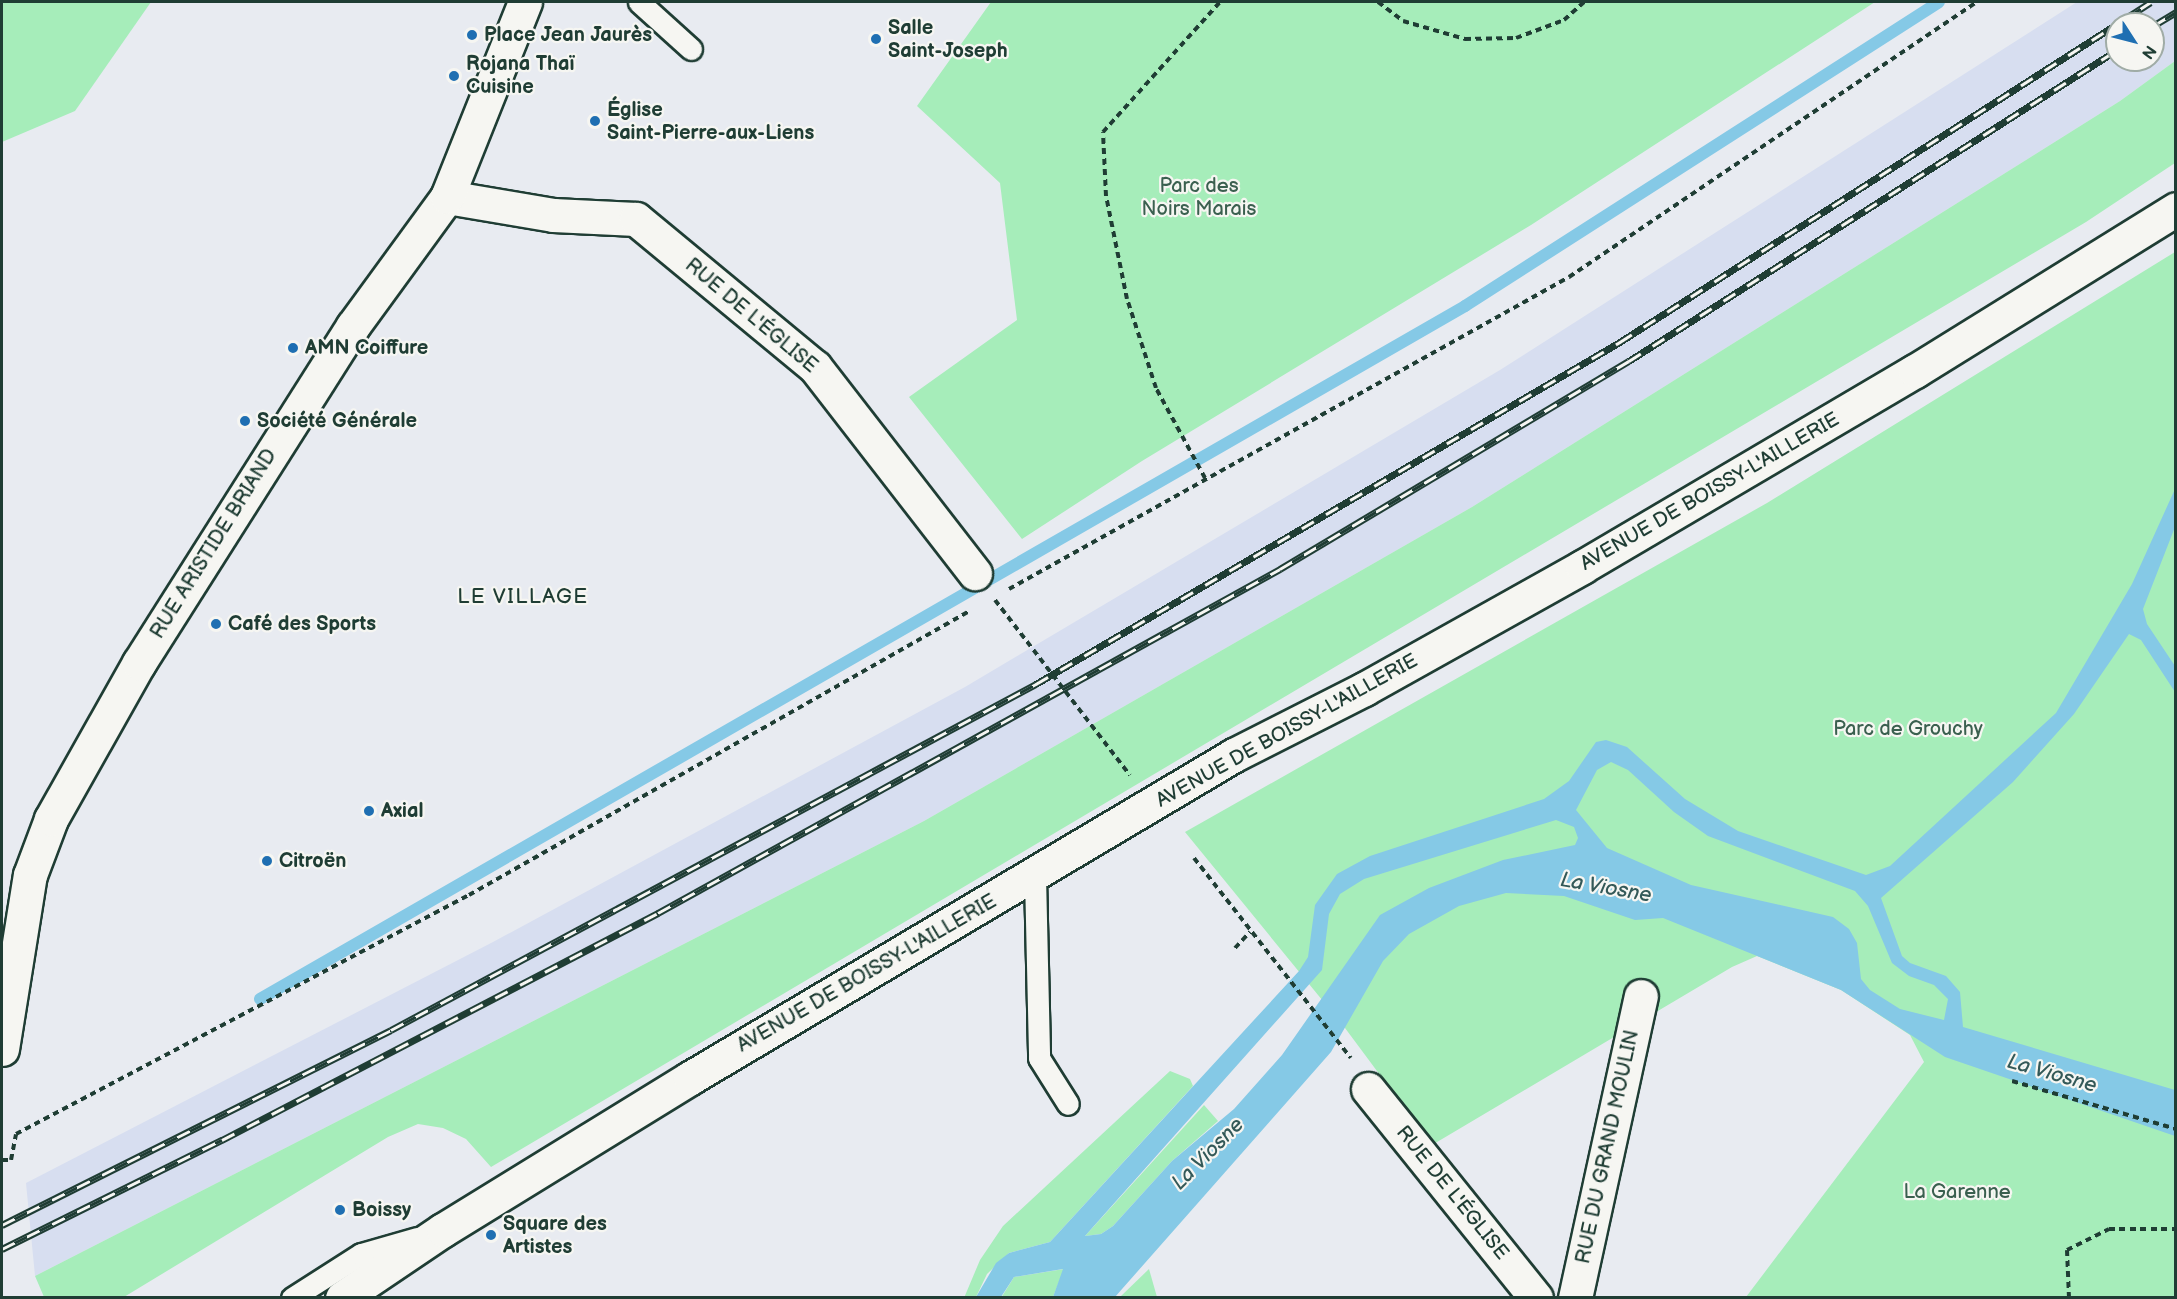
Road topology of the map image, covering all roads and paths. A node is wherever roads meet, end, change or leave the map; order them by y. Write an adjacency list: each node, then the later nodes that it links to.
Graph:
1 (525, 2): 7 (street, RUE ARISTIDE BRIAND)
2 (639, 2): 6 (lane)
3 (1220, 2): 9 (path)
4 (1378, 2): 5 (path)
5 (1584, 2)
6 (691, 49)
7 (447, 197): 10 (street, RUE DE L'ÉGLISE); 17 (street, RUE ARISTIDE BRIAND)
8 (2175, 209): 13 (street, AVENUE DE BOISSY-L'AILLERIE)
9 (1205, 478)
10 (984, 585): 11 (path)
11 (1136, 783)
12 (1194, 858): 14 (path)
13 (1035, 876): 21 (lane); 24 (street, AVENUE DE BOISSY-L'AILLERIE)
14 (1250, 932): 15 (path); 18 (path)
15 (1235, 948)
16 (1641, 996): 28 (street, RUE DU GRAND MOULIN)
17 (2, 1049)
18 (1348, 1053)
19 (2013, 1081): 22 (path)
20 (1368, 1089): 27 (street, RUE DE L'ÉGLISE)
21 (1068, 1104)
22 (2175, 1129)
23 (2175, 1229): 29 (path)
24 (443, 1230): 25 (lane); 26 (street, AVENUE DE BOISSY-L'AILLERIE)
25 (292, 1298)
26 (342, 1298)
27 (1536, 1298)
28 (1575, 1298)
29 (2069, 1298)

